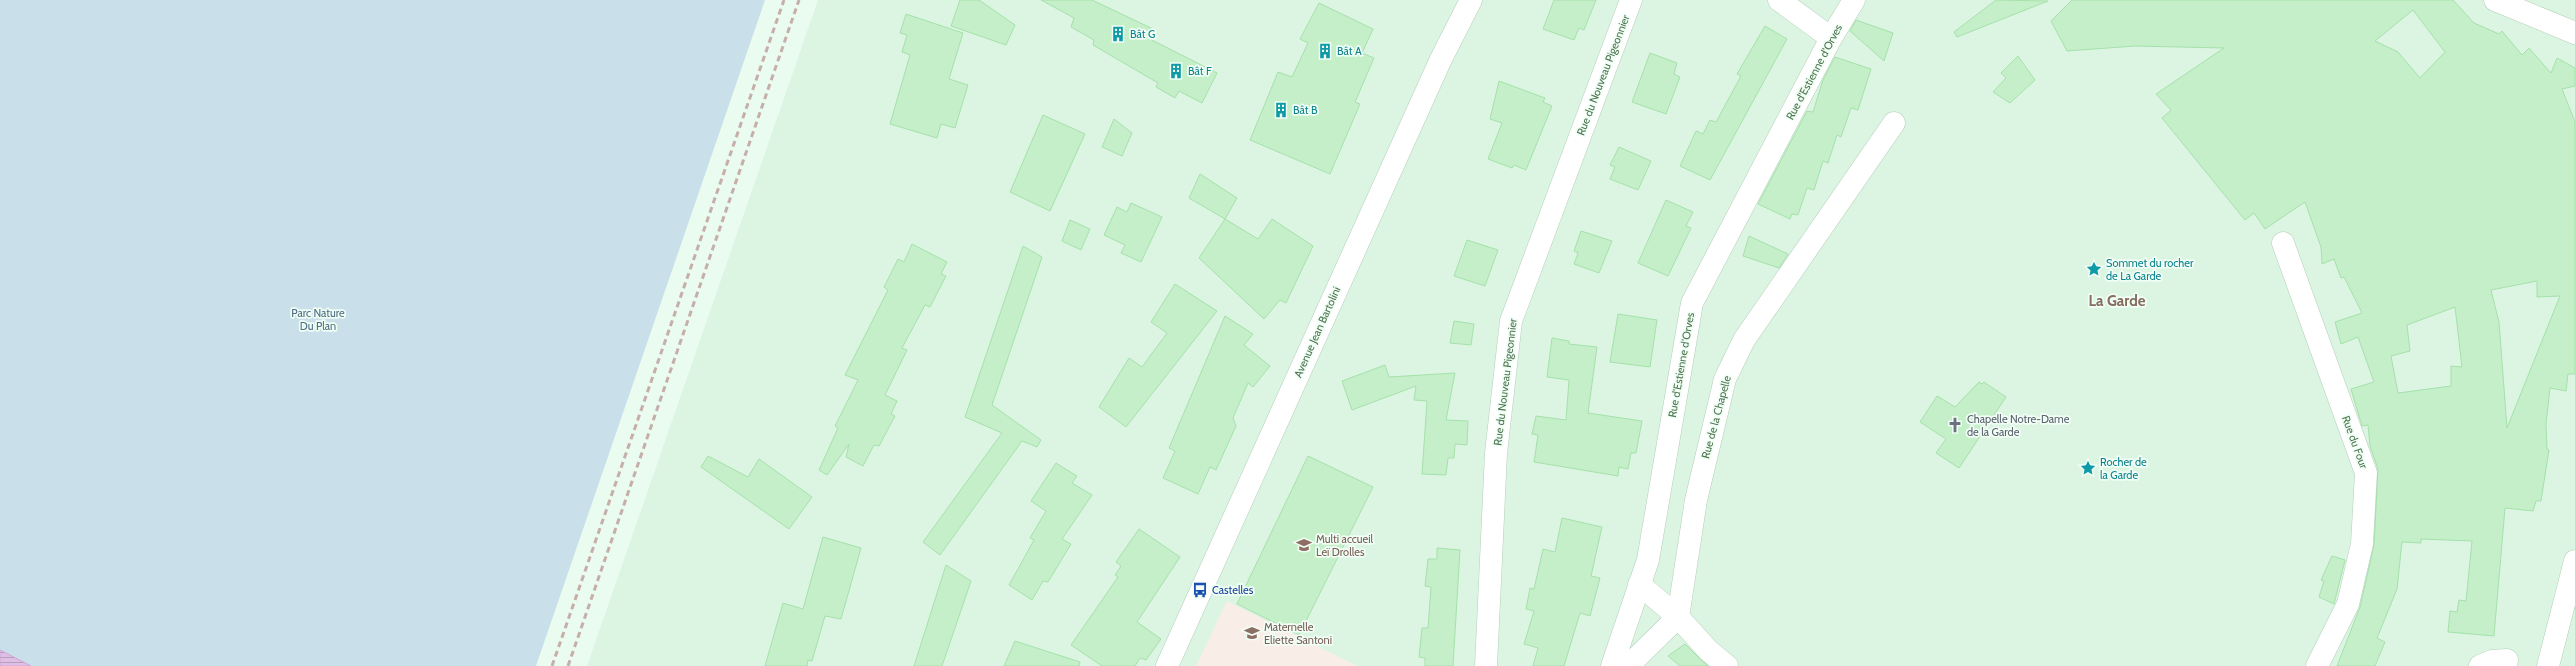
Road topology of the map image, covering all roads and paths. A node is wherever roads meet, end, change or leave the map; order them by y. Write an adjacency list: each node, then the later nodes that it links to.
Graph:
1 (1471, 0): 14 (street, Avenue Jean Bartolini)
2 (1631, 0): 15 (street, Rue du Nouveau Pigeonnier)
3 (1779, 0): 7 (street)
4 (1854, 0): 7 (street, Rue d'Estienne d'Orves)
5 (2496, 0): 6 (street)
6 (2575, 33)
7 (1831, 38): 11 (street, Rue d'Estienne d'Orves)
8 (1894, 123): 12 (street, Rue de la Chapelle)
9 (2283, 243): 19 (street, Rue du Four)
10 (2575, 561): 21 (street)
11 (1639, 584): 12 (street); 16 (street, Rue d'Estienne d'Orves)
12 (1678, 617): 17 (street); 18 (street)
13 (2507, 663): 20 (street)
14 (1167, 666)
15 (1486, 666)
16 (1612, 666)
17 (1628, 666)
18 (1727, 666)
19 (2317, 666)
20 (2480, 666)
21 (2548, 666)

